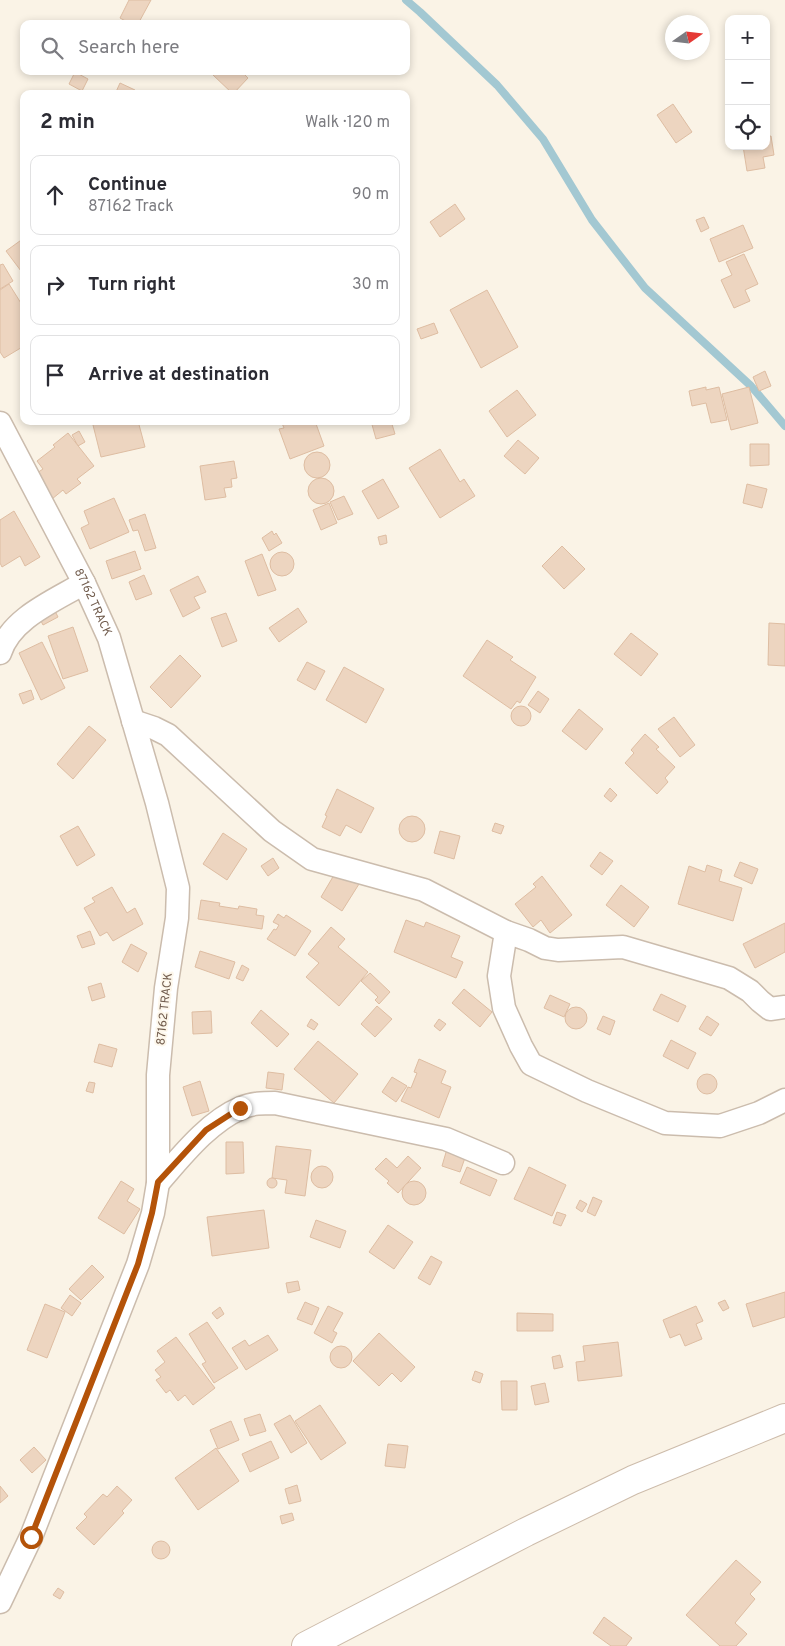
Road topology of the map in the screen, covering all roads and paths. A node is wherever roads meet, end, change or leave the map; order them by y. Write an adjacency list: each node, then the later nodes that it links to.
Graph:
1 (0, 423): 2 (street, 87162 TRACK)
2 (84, 584): 3 (street); 4 (street, 87162 TRACK)
3 (0, 653)
4 (133, 721): 5 (street); 9 (street, 87162 TRACK)
5 (506, 932): 6 (street); 7 (street)
6 (785, 1007)
7 (785, 1100)
8 (503, 1163): 9 (street)
9 (158, 1182): 11 (street, 87162 TRACK)
10 (785, 1418): 12 (main road)
11 (0, 1602)
12 (306, 1646)

